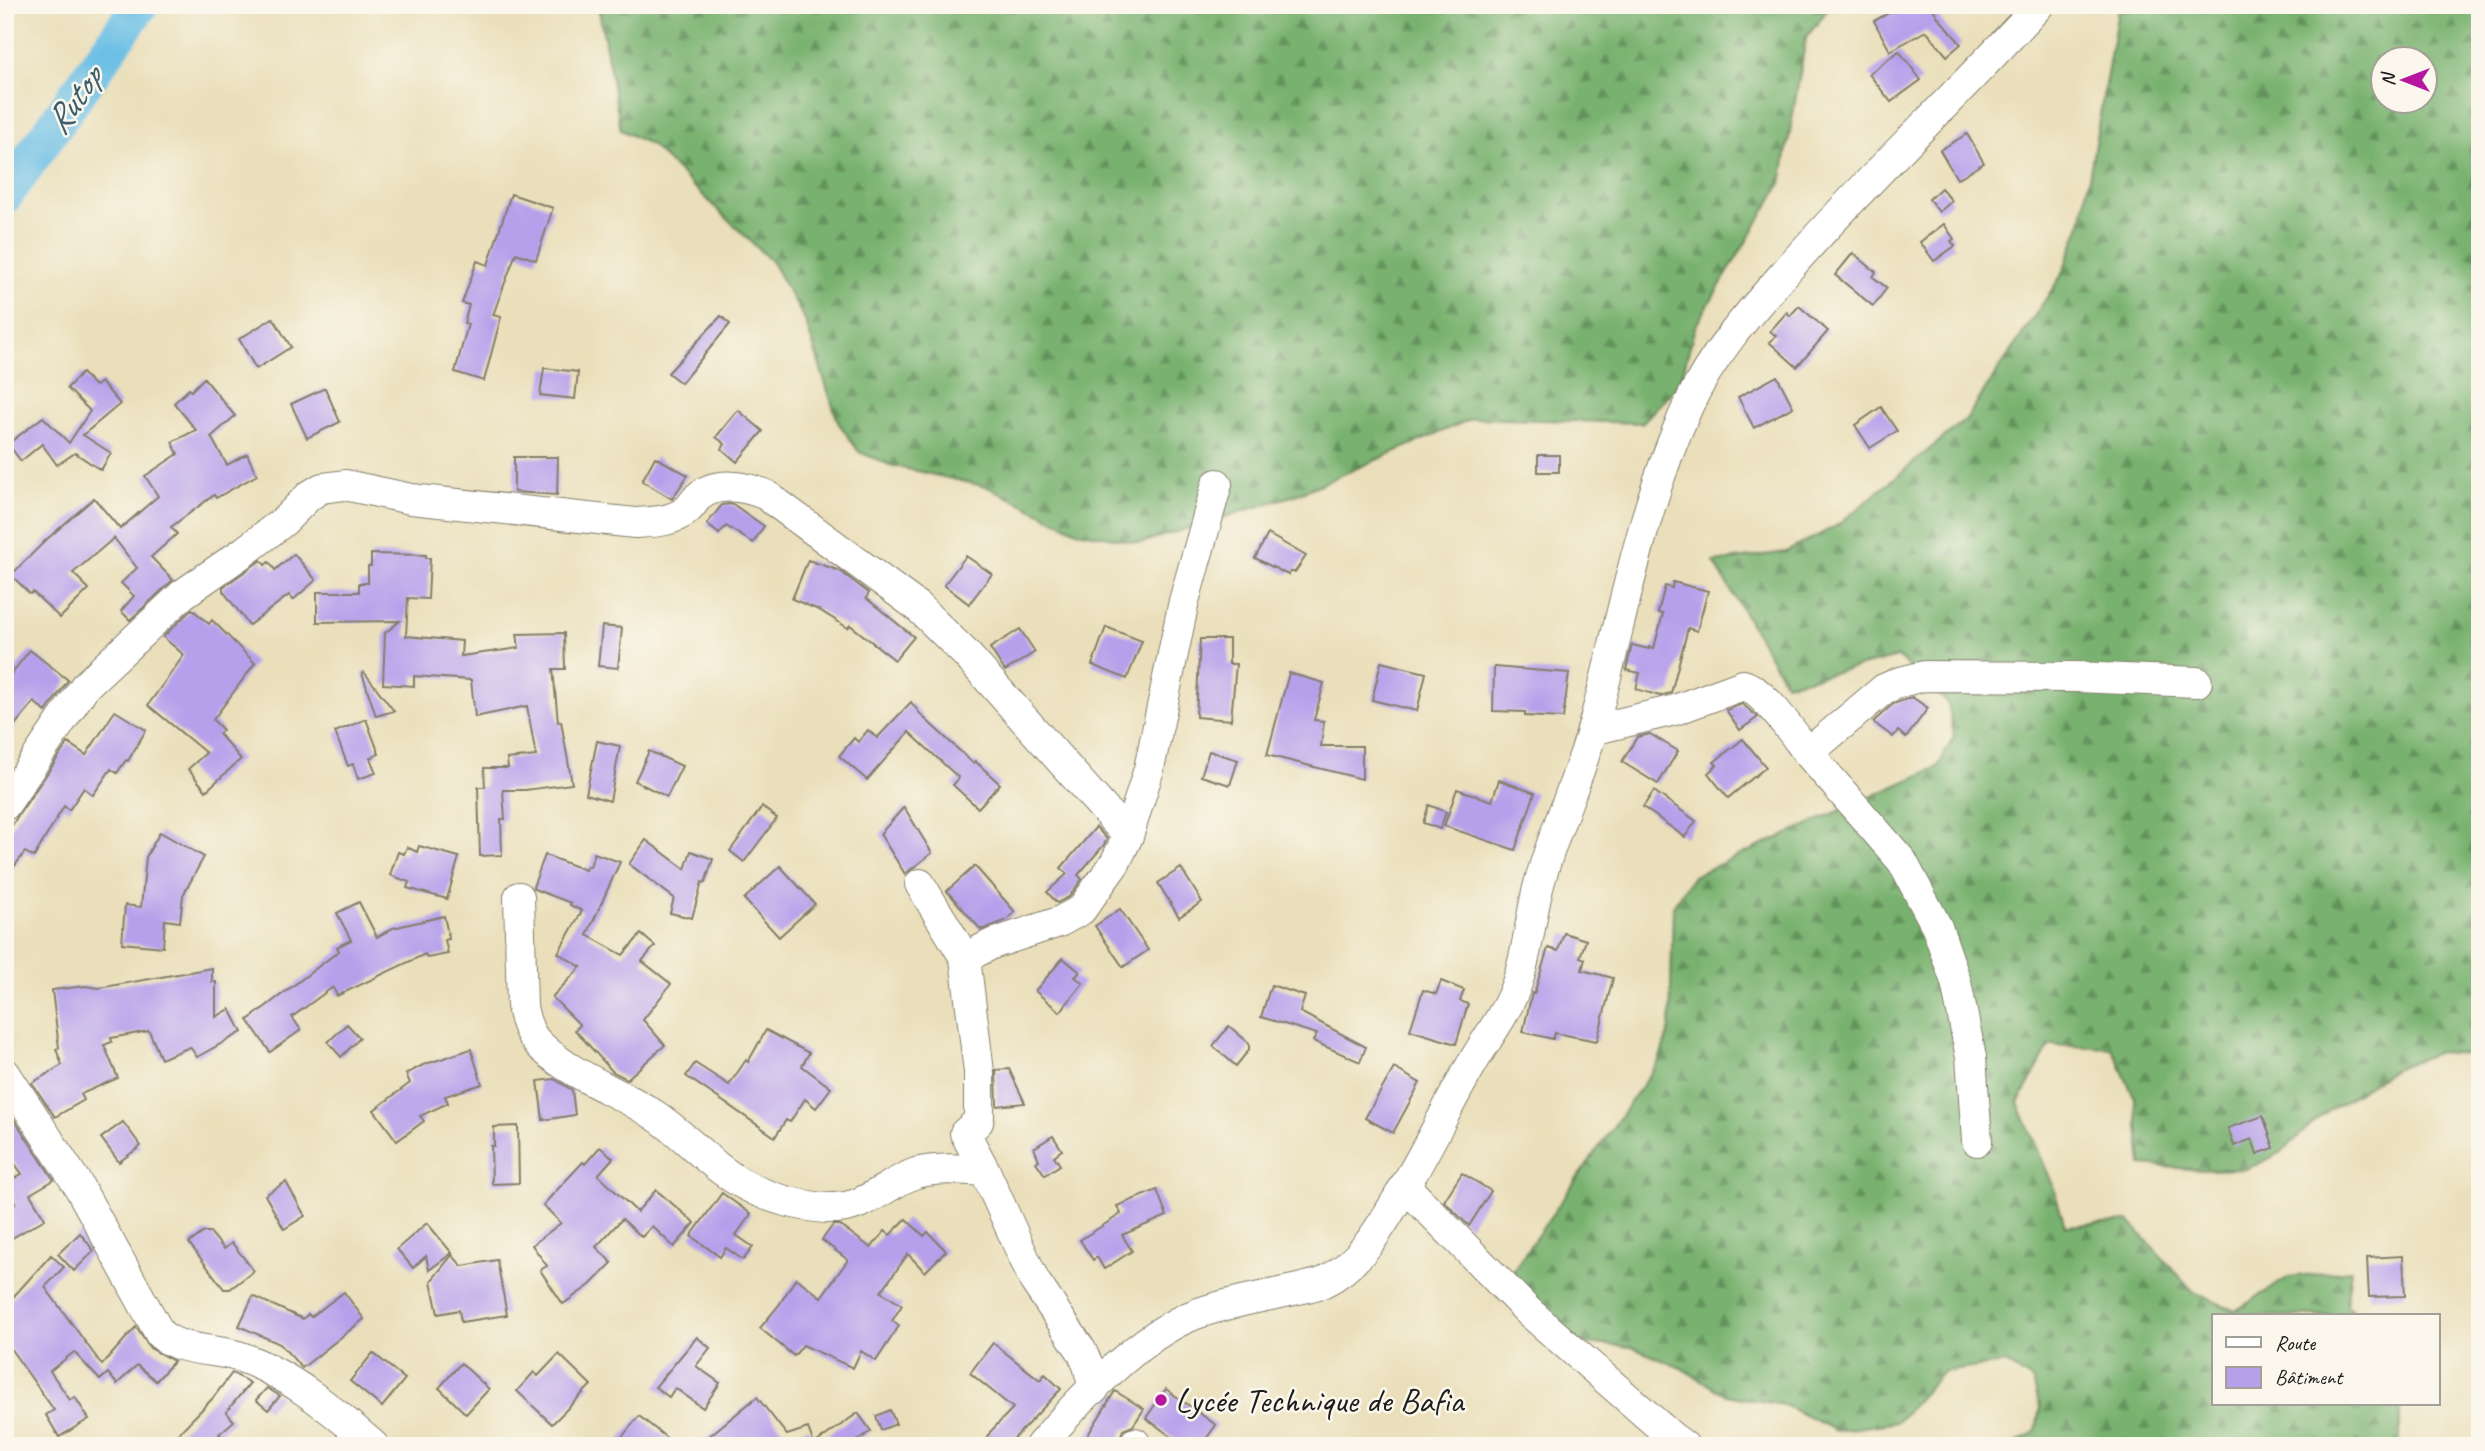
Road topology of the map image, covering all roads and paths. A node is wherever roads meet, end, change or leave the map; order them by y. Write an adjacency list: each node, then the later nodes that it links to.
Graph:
1 (2039, 5): 4 (street)
2 (1217, 484): 7 (street)
3 (2197, 682): 5 (street)
4 (1592, 730): 5 (street); 14 (street)
5 (1808, 753): 12 (street)
6 (5, 805): 7 (street)
7 (1128, 836): 10 (street)
8 (920, 884): 10 (street)
9 (519, 897): 13 (street)
10 (965, 958): 13 (street)
11 (5, 1073): 16 (street)
12 (1977, 1140)
13 (985, 1171): 15 (street)
14 (1405, 1186): 15 (street); 18 (street)
15 (1094, 1389): 17 (street)
16 (374, 1446)
17 (1041, 1446)
18 (1684, 1446)

